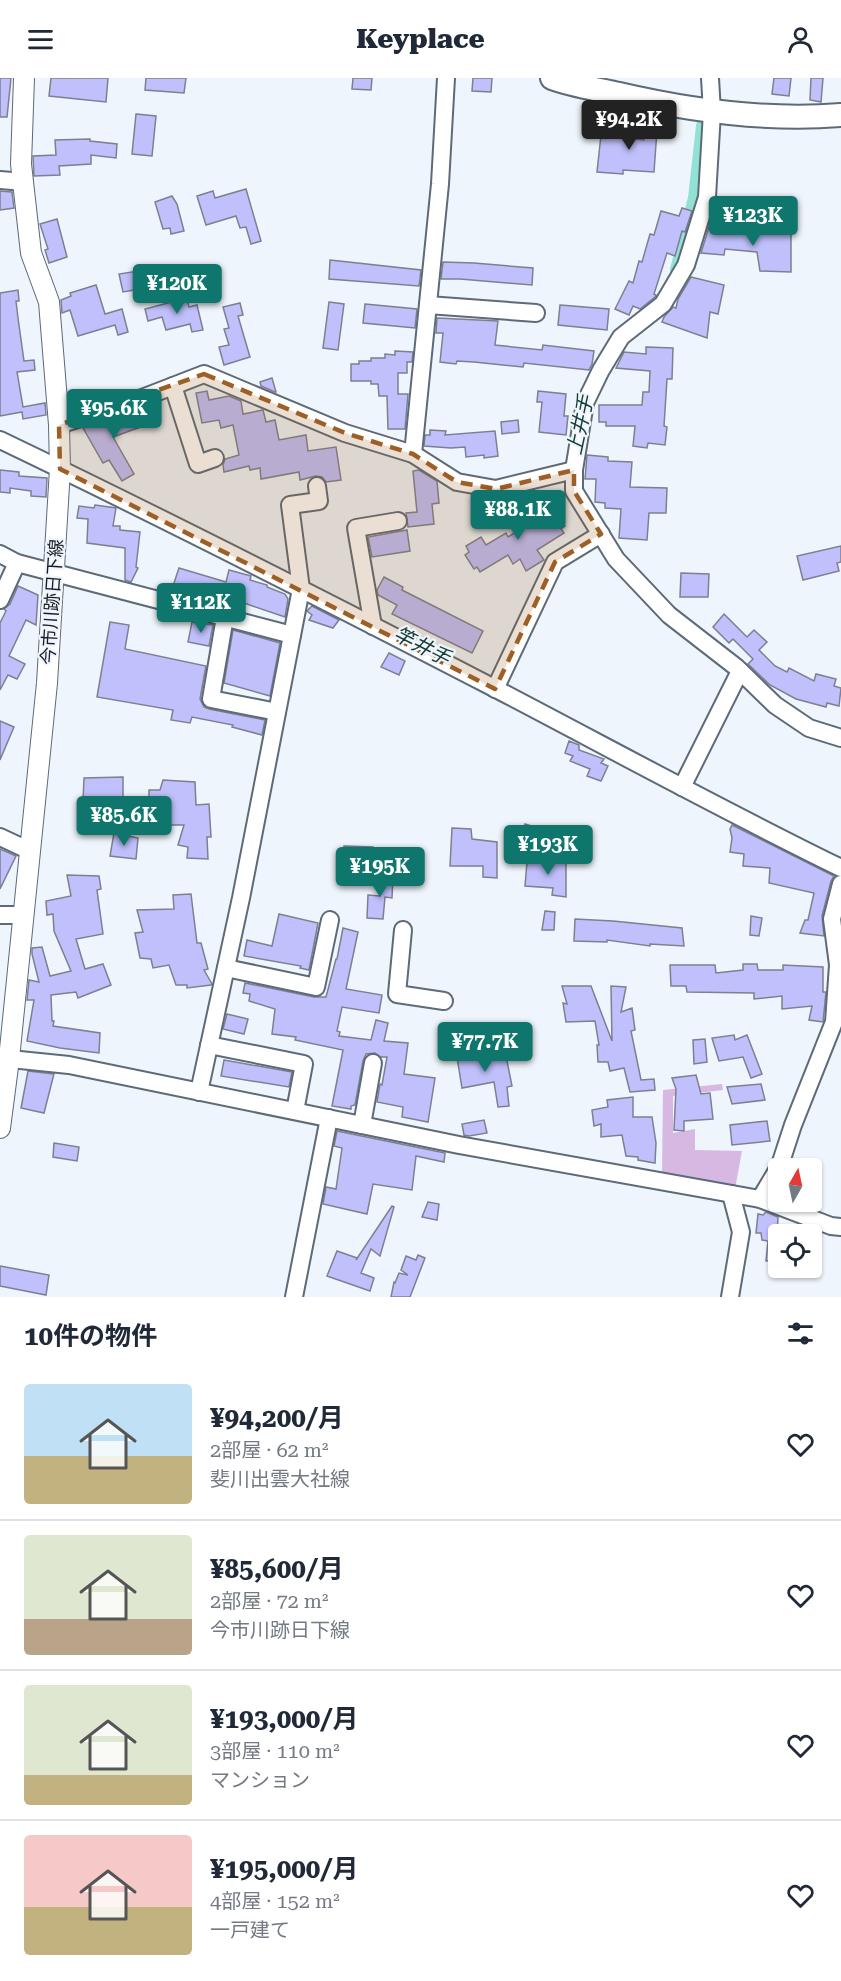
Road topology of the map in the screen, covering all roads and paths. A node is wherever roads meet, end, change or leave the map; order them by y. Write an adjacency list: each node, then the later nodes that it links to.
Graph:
1 (24, 78): 8 (street, 今市川跡日下線)
2 (446, 78): 9 (street)
3 (552, 78): 5 (main road)
4 (710, 78): 5 (street)
5 (712, 112): 6 (main road); 17 (street)
6 (841, 115)
7 (0, 180): 8 (street)
8 (24, 182): 12 (street, 今市川跡日下線)
9 (428, 304): 10 (street); 14 (street)
10 (536, 313)
11 (173, 386): 12 (street); 14 (street); 15 (street)
12 (59, 425): 16 (street, 今市川跡日下線)
13 (0, 440): 16 (street)
14 (413, 454): 17 (street)
15 (215, 458)
16 (60, 469): 23 (street, 今市川跡日下線); 24 (street)
17 (574, 471): 20 (street)
18 (317, 486): 24 (street)
19 (398, 520): 27 (street)
20 (601, 534): 29 (street); 30 (street)
21 (0, 554): 22 (street)
22 (17, 563): 23 (street); 25 (street)
23 (53, 572): 26 (street); 35 (street, 今市川跡日下線)
24 (301, 589): 27 (street); 28 (street)
25 (0, 600)
26 (225, 616): 28 (street); 31 (street)
27 (373, 626): 30 (street)
28 (292, 635): 31 (street)
29 (740, 671): 32 (street); 33 (street)
30 (495, 689): 33 (street)
31 (277, 712): 42 (street)
32 (841, 738)
33 (682, 787): 36 (street)
34 (0, 837): 35 (street)
35 (30, 851): 39 (street, 今市川跡日下線)
36 (841, 868)
37 (841, 884): 52 (street)
38 (0, 915): 39 (street)
39 (23, 915): 45 (street, 今市川跡日下線)
40 (330, 921): 42 (street)
41 (403, 930): 43 (street)
42 (226, 968): 44 (street)
43 (444, 1002)
44 (209, 1045): 47 (street); 48 (street)
45 (5, 1058): 47 (street); 51 (street, 今市川跡日下線)
46 (373, 1063): 50 (street)
47 (199, 1092): 48 (street)
48 (295, 1111): 49 (street)
49 (329, 1118): 50 (street); 57 (street)
50 (362, 1125): 54 (street)
51 (0, 1128)
52 (782, 1158)
53 (768, 1186): 55 (street)
54 (731, 1194): 55 (street); 58 (street)
55 (760, 1199): 56 (street)
56 (841, 1227)
57 (294, 1297)
58 (730, 1297)

